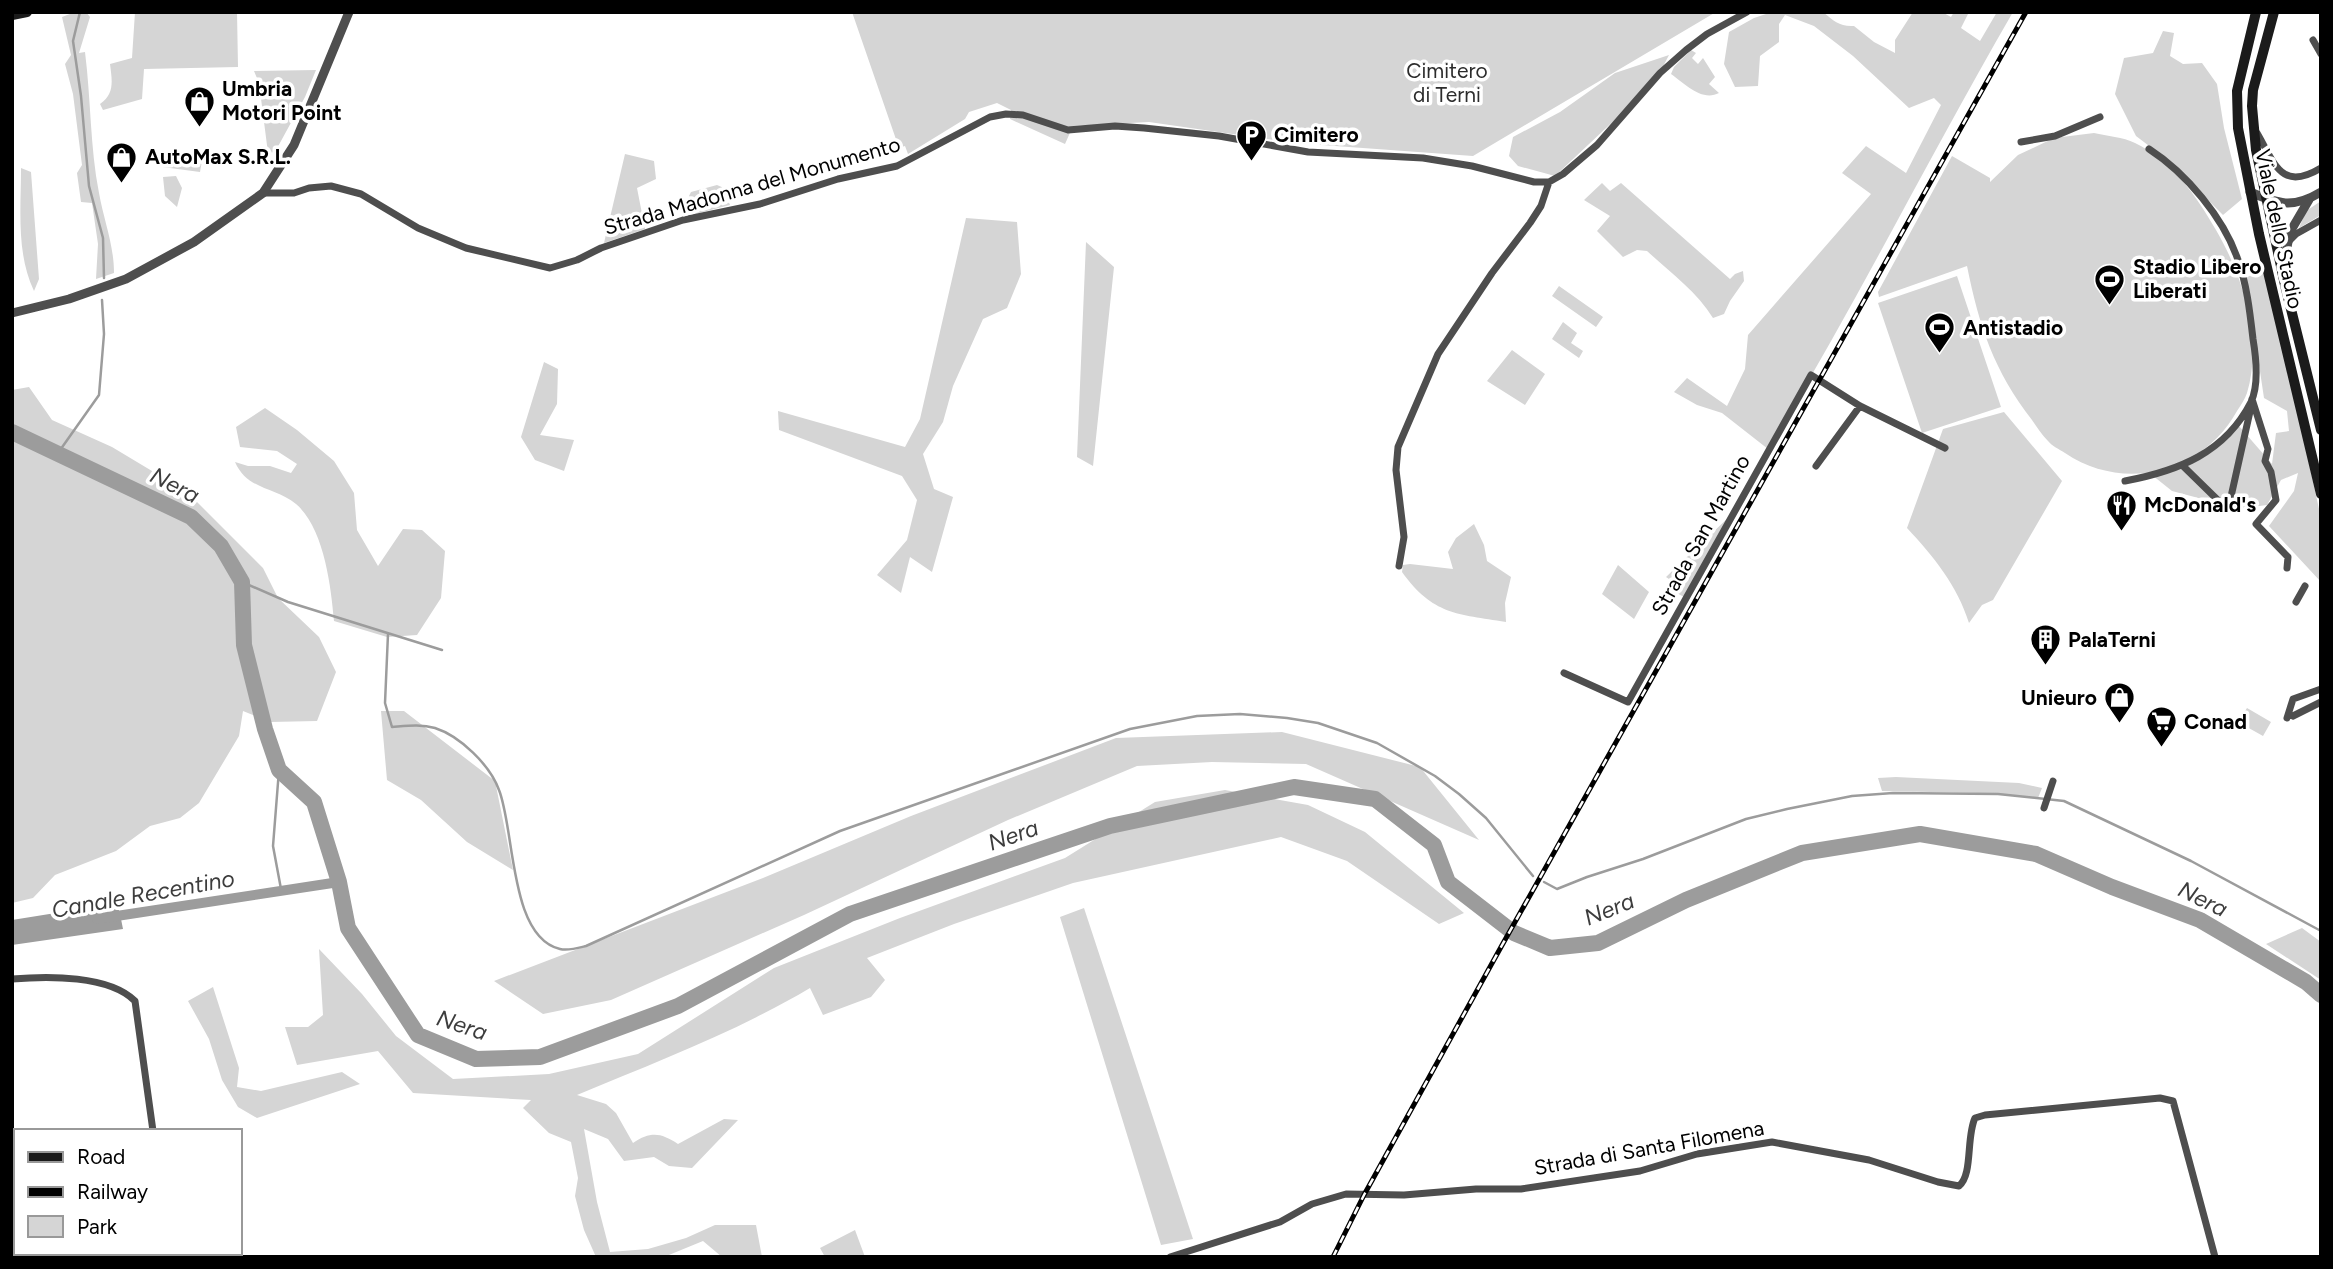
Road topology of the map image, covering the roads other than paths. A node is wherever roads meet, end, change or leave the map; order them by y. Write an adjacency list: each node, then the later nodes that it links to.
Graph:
1 (27, 12): 6 (main road)
2 (349, 12): 17 (street)
3 (1747, 12): 14 (street)
4 (2256, 12): 15 (main road, Viale dello Stadio)
5 (2274, 12): 10 (main road, Viale dello Stadio)
6 (12, 15)
7 (2313, 40): 8 (street)
8 (2321, 54)
9 (2100, 117): 11 (street)
10 (2255, 130): 13 (street); 19 (main road, Viale dello Stadio)
11 (2021, 142)
12 (2149, 149): 24 (street)
13 (2321, 167)
14 (1549, 182): 17 (street, Strada Madonna del Monumento); 32 (street)
15 (2250, 191): 19 (street); 31 (main road, Viale dello Stadio)
16 (2321, 192): 18 (street)
17 (263, 193): 23 (street)
18 (2311, 198): 19 (street); 21 (street)
19 (2266, 199): 22 (main road, Viale dello Stadio)
20 (2321, 220): 21 (street)
21 (2287, 243): 22 (street)
22 (2282, 272): 26 (main road, Viale dello Stadio)
23 (12, 313)
24 (2252, 399): 29 (street); 29 (street); 33 (street)
25 (1860, 406): 27 (street, Strada San Martino); 28 (street); 36 (street, Strada San Martino)
26 (2321, 430)
27 (1945, 448)
28 (1816, 466)
29 (2182, 466): 30 (street)
30 (2125, 481)
31 (2321, 494)
32 (1399, 566)
33 (2287, 568)
34 (2305, 586): 35 (street)
35 (2296, 602)
36 (1564, 673)
37 (2321, 689): 38 (street)
38 (2321, 702)
39 (2053, 781): 40 (street)
40 (2044, 808)
41 (12, 979): 42 (street)
42 (153, 1129)
43 (1170, 1257): 44 (street, Strada di Santa Filomena)
44 (2215, 1257)

